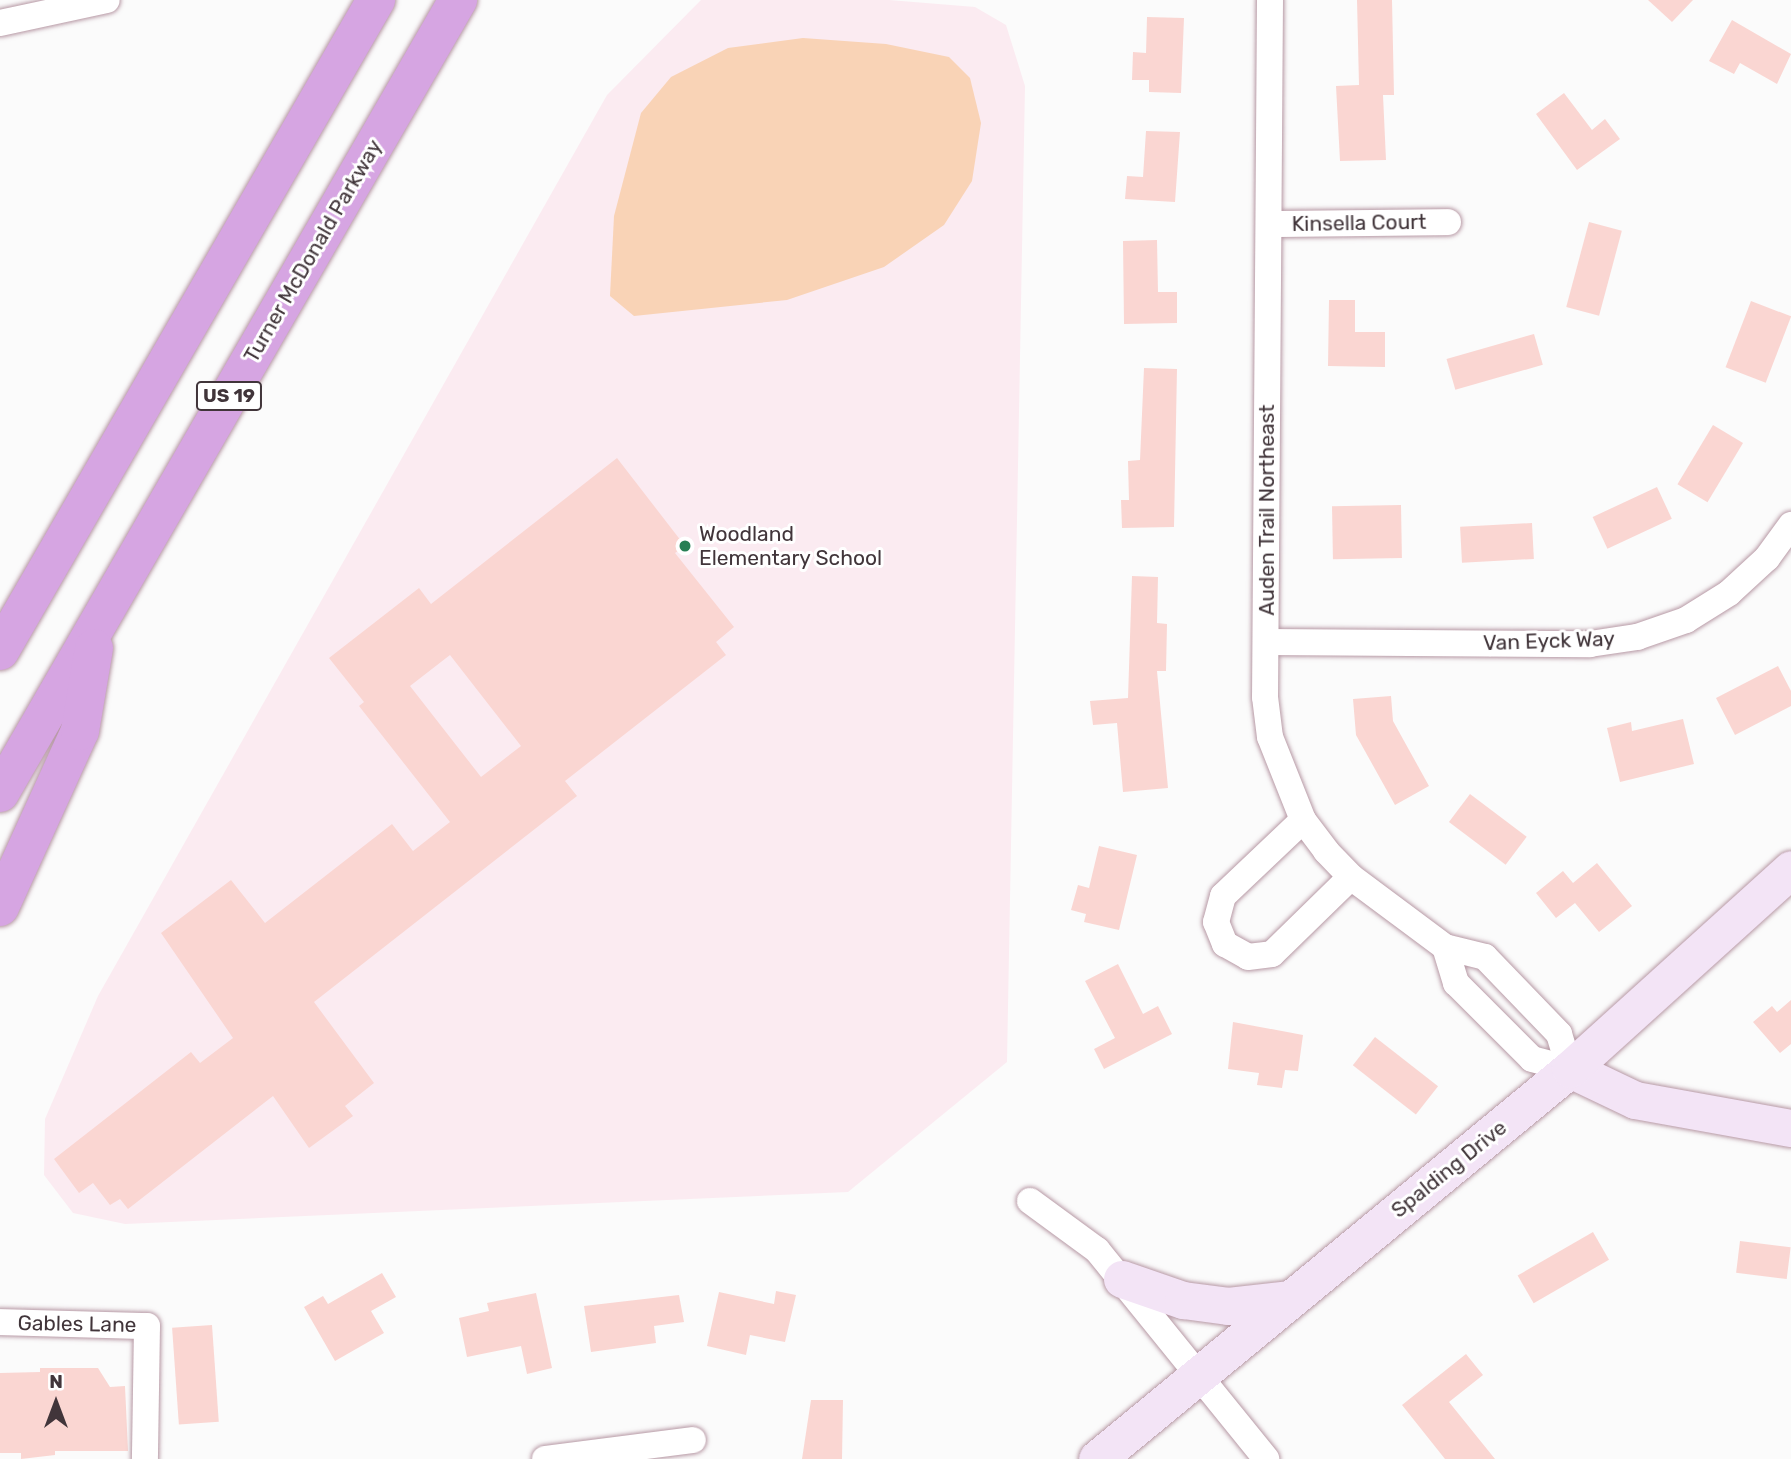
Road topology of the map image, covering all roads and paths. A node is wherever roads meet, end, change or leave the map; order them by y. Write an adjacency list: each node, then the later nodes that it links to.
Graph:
1 (107, 0): 5 (street)
2 (376, 0): 11 (highway)
3 (458, 0): 9 (highway, Turner McDonald Parkway / US 19)
4 (1270, 0): 7 (street, Auden Trail Northeast)
5 (0, 23)
6 (1448, 222): 7 (street, Kinsella Court)
7 (1269, 224): 10 (street, Auden Trail Northeast)
8 (1791, 525): 10 (street, Van Eyck Way)
9 (99, 622): 12 (highway, Turner McDonald Parkway / US 19); 16 (highway)
10 (1265, 642): 13 (street, Auden Trail Northeast)
11 (0, 651)
12 (0, 793)
13 (1303, 821): 15 (street, Auden Trail Northeast); 15 (street)
14 (1791, 869): 18 (street, Spalding Drive)
15 (1351, 877): 17 (street, Auden Trail Northeast)
16 (0, 907)
17 (1446, 947): 18 (street, Auden Trail Northeast); 18 (street)
18 (1570, 1069): 19 (street); 22 (street, Spalding Drive)
19 (1791, 1128)
20 (1030, 1200): 21 (street)
21 (1122, 1279): 22 (street); 24 (street)
22 (1289, 1299): 24 (street, Spalding Drive)
23 (0, 1322): 26 (street, Gables Lane)
24 (1196, 1376): 28 (street, Spalding Drive); 29 (street)
25 (693, 1440): 27 (street)
26 (145, 1459)
27 (545, 1459)
28 (1097, 1459)
29 (1266, 1459)

